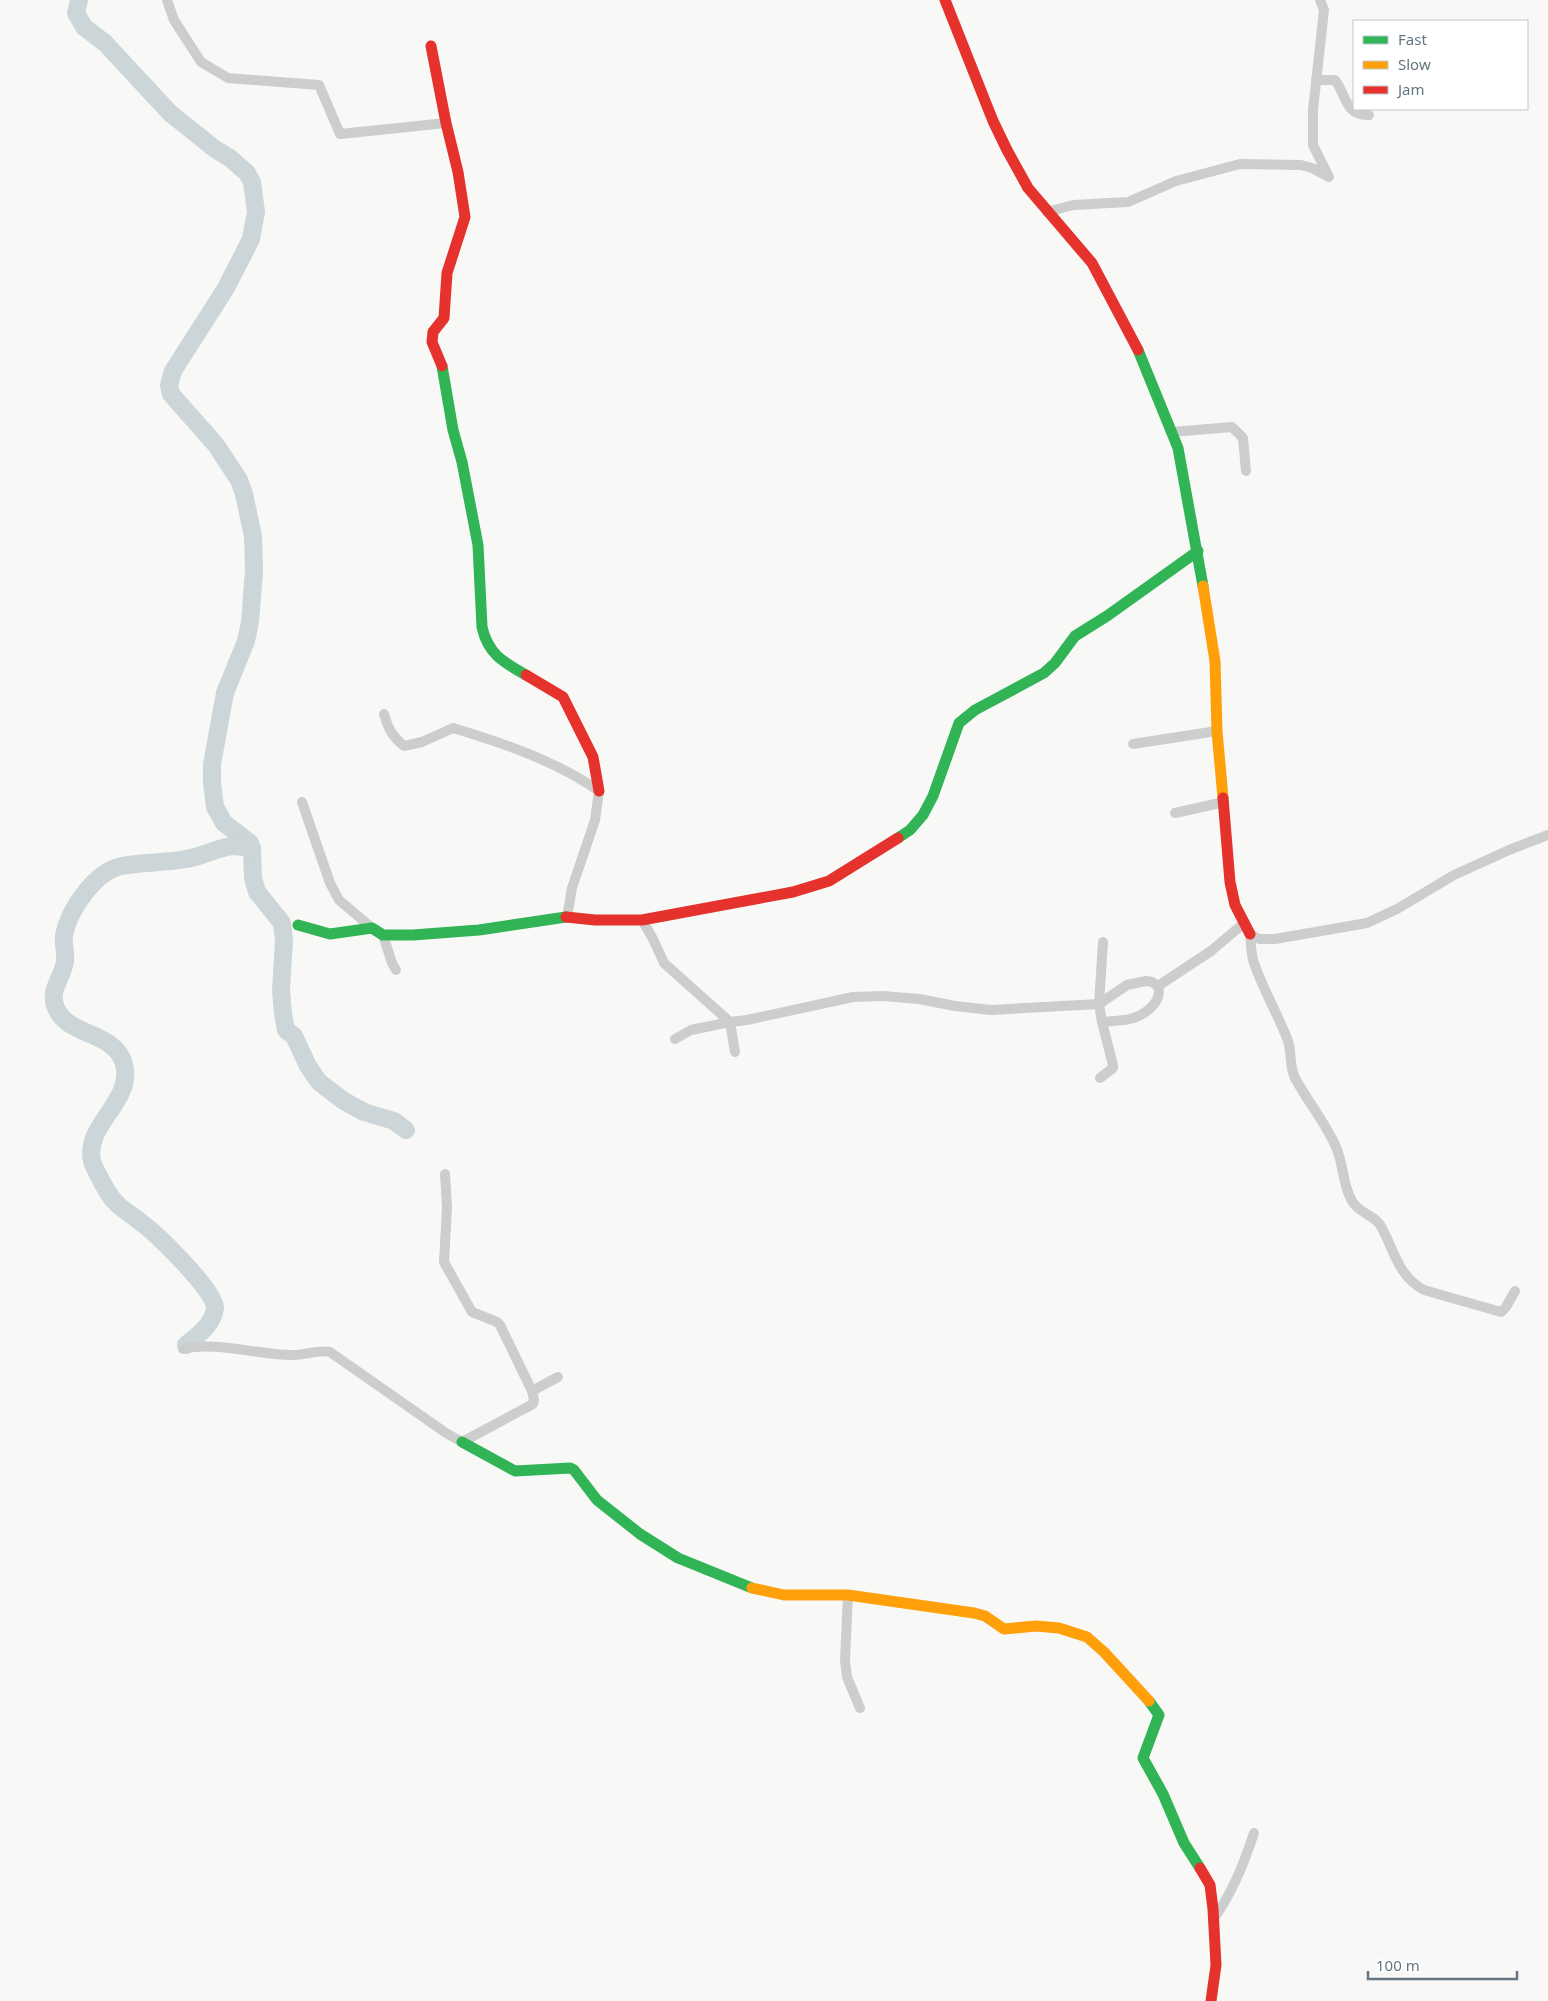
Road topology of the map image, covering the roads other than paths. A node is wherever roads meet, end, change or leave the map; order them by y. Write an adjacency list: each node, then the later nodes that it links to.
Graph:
1 (167, 0): 7 (street)
2 (945, 0): 10 (street)
3 (1320, 0): 5 (street)
4 (431, 46): 7 (street)
5 (1316, 80): 6 (street); 8 (street)
6 (1369, 115)
7 (446, 123): 17 (street)
8 (1313, 145): 9 (street); 9 (street)
9 (1301, 165): 10 (street)
10 (1047, 212): 11 (street)
11 (1172, 432): 12 (street); 13 (street)
12 (1246, 471)
13 (1198, 551): 15 (street); 23 (street)
14 (384, 714): 17 (street)
15 (1217, 731): 16 (street); 19 (street)
16 (1132, 744)
17 (599, 791): 22 (street)
18 (302, 802): 25 (street)
19 (1224, 802): 20 (street); 26 (street)
20 (1175, 813)
21 (1548, 835): 26 (street)
22 (567, 916): 23 (street); 27 (street)
23 (642, 920): 32 (street)
24 (298, 925): 25 (street)
25 (372, 928): 27 (street)
26 (1246, 929): 30 (street); 38 (street)
27 (383, 935): 29 (street)
28 (1103, 942): 31 (street)
29 (396, 970)
30 (1158, 986): 31 (street); 33 (street)
31 (1099, 1004): 32 (street); 33 (street)
32 (730, 1022): 34 (street); 35 (street)
33 (1102, 1022): 36 (street)
34 (675, 1039)
35 (736, 1052)
36 (1100, 1078)
37 (444, 1174): 41 (street)
38 (1515, 1291)
39 (183, 1349): 42 (street)
40 (558, 1378): 41 (street)
41 (532, 1390): 42 (street)
42 (462, 1442): 43 (street)
43 (848, 1595): 44 (street); 46 (street)
44 (860, 1708)
45 (1254, 1833): 46 (street)
46 (1213, 1920): 47 (street)
47 (1211, 2001)

